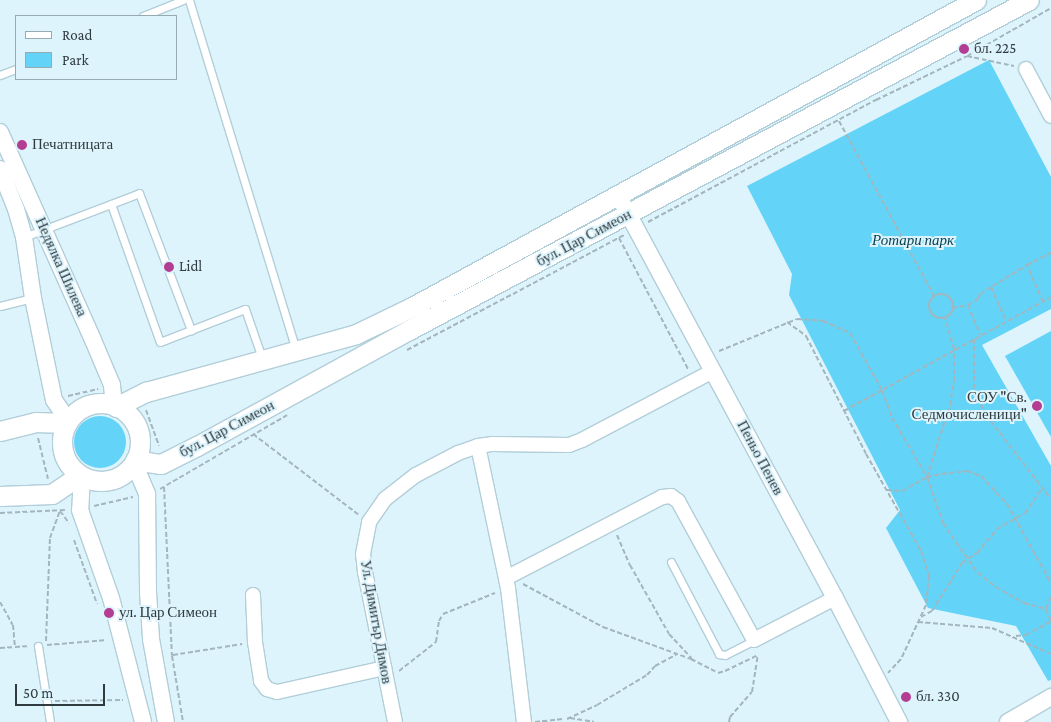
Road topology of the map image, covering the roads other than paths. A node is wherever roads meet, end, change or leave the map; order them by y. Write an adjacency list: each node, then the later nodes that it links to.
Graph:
1 (183, 0): 5 (lane)
2 (190, 0): 20 (lane)
3 (976, 0): 12 (main road, бул. Цар Симеон)
4 (1029, 0): 14 (main road, бул. Цар Симеон)
5 (146, 15)
6 (1026, 68): 9 (street)
7 (15, 69): 8 (lane)
8 (0, 75)
9 (1051, 116)
10 (0, 132): 11 (street, Недялка Шилева)
11 (6, 177): 15 (street, Недялка Шилева); 16 (street, Недялка Шилева)
12 (618, 195): 14 (street, Пеньо Пенев); 20 (main road, бул. Цар Симеон)
13 (111, 204): 15 (lane); 19 (lane); 19 (lane)
14 (629, 214): 22 (street, Пеньо Пенев); 27 (main road, бул. Цар Симеон)
15 (46, 230): 16 (lane); 23 (street, Недялка Шилева)
16 (24, 237): 17 (street, Недялка Шилева)
17 (33, 298): 18 (lane); 24 (street, Недялка Шилева)
18 (0, 306)
19 (192, 330): 21 (lane)
20 (297, 352): 21 (main road, бул. Цар Симеон)
21 (263, 360): 23 (main road, бул. Цар Симеон)
22 (710, 366): 26 (street, Ул. Димитър Димов); 33 (street, Пеньо Пенев)
23 (115, 406): 24 (main road); 27 (main road)
24 (67, 422): 25 (main road); 28 (main road)
25 (0, 431)
26 (478, 446): 31 (street); 36 (street, Ул. Димитър Димов)
27 (135, 461): 28 (main road); 40 (street)
28 (81, 476): 29 (main road); 39 (street)
29 (0, 496)
30 (671, 562): 34 (lane)
31 (508, 581): 34 (street); 42 (street)
32 (253, 595): 36 (street)
33 (835, 598): 34 (street); 43 (street, Пеньо Пенев)
34 (754, 640)
35 (38, 646): 38 (lane)
36 (385, 674): 41 (street, Ул. Димитър Димов)
37 (1051, 697): 44 (street)
38 (50, 722)
39 (143, 722)
40 (166, 722)
41 (395, 722)
42 (524, 722)
43 (899, 722)
44 (1008, 722)

